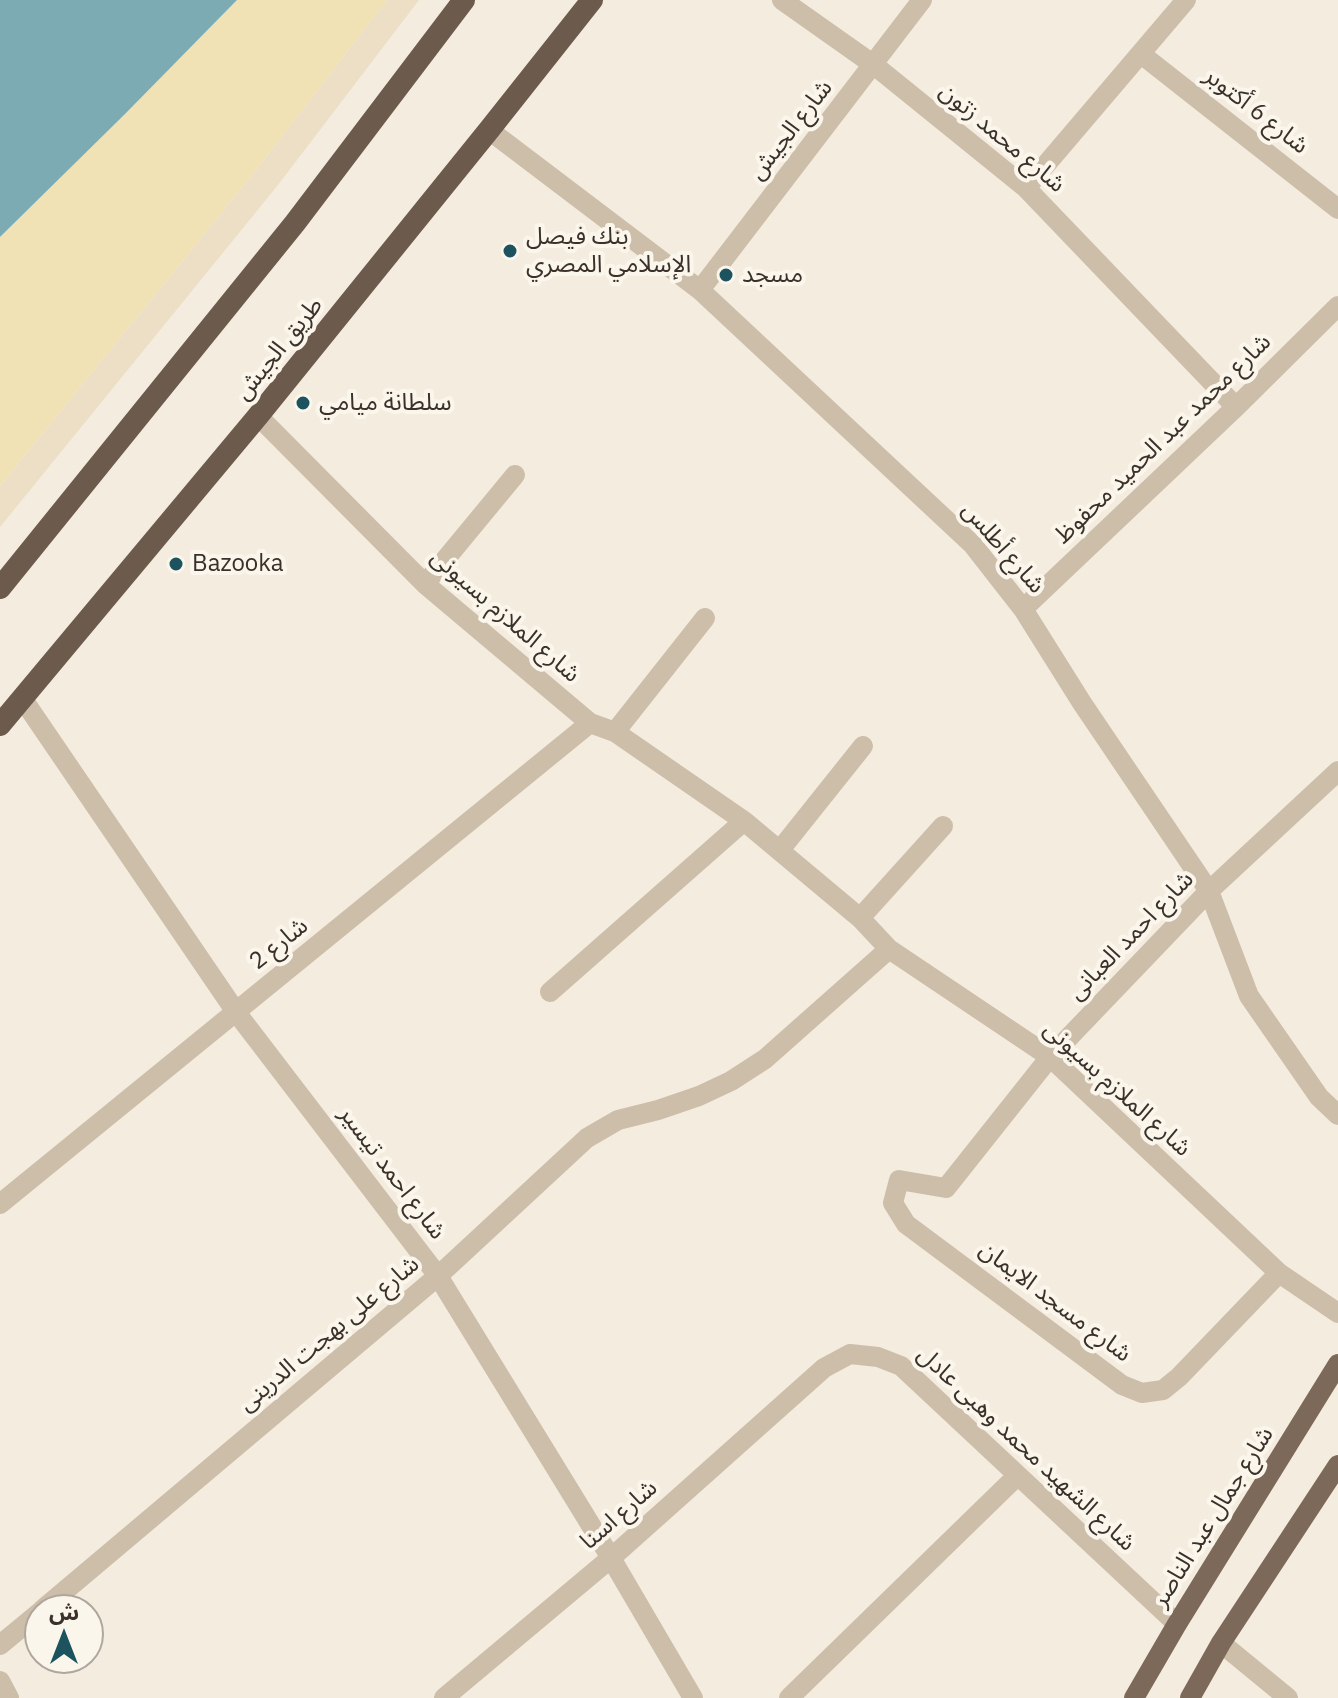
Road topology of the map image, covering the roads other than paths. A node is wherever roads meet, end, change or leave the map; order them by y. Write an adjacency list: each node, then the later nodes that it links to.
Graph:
1 (464, 0): 17 (highway)
2 (592, 0): 8 (highway, طريق الجيش)
3 (782, 0): 7 (street, شارع محمد زتون)
4 (922, 0): 7 (street, شارع الجيش)
5 (1186, 0): 6 (street)
6 (1141, 54): 9 (street); 10 (street, شارع 6 أكتوبر)
7 (874, 65): 9 (street, شارع محمد زتون); 11 (street, شارع الجيش)
8 (489, 130): 11 (street, شارع أطلس); 14 (highway, طريق الجيش)
9 (1026, 188): 13 (street, شارع محمد زتون)
10 (1338, 209)
11 (700, 290): 18 (street, شارع أطلس)
12 (1338, 306): 13 (street, شارع محمد عبد الحميد محفوظ)
13 (1236, 407): 18 (street, شارع محمد عبد الحميد محفوظ)
14 (258, 416): 16 (street, شارع الملازم بسيونى); 20 (highway, طريق الجيش)
15 (515, 475): 16 (street)
16 (425, 584): 21 (street, شارع الملازم بسيونى)
17 (0, 588)
18 (1023, 609): 29 (street, شارع أطلس)
19 (705, 618): 23 (street)
20 (22, 698): 22 (highway, طريق الجيش); 33 (street, شارع احمد تيسير)
21 (590, 723): 23 (street, شارع الملازم بسيونى); 33 (street, شارع 2)
22 (0, 725)
23 (615, 732): 26 (street, شارع الملازم بسيونى)
24 (863, 746): 28 (street)
25 (1338, 771): 29 (street, شارع احمد العبانى)
26 (744, 821): 28 (street, شارع الملازم بسيونى); 32 (street)
27 (943, 826): 30 (street)
28 (780, 850): 30 (street, شارع الملازم بسيونى)
29 (1209, 891): 34 (street, شارع احمد العبانى); 35 (street, شارع أطلس)
30 (860, 918): 31 (street, شارع الملازم بسيونى)
31 (889, 949): 34 (street, شارع الملازم بسيونى); 39 (street, شارع على بهجت الدرينى)
32 (550, 992)
33 (236, 1012): 37 (street, شارع 2); 39 (street, شارع احمد تيسير)
34 (1050, 1057): 36 (street, شارع احمد العبانى); 38 (street, شارع الملازم بسيونى)
35 (1338, 1115)
36 (946, 1188): 38 (street, شارع مسجد الايمان)
37 (0, 1204)
38 (1279, 1273): 40 (street, شارع الملازم بسيونى)
39 (438, 1276): 45 (street, شارع احمد تيسير); 46 (street, شارع على بهجت الدرينى)
40 (1338, 1313)
41 (1338, 1364): 47 (main road, شارع جمال عبد الناصر)
42 (824, 1368): 44 (street, شارع الشهيد محمد وهبى عادل); 45 (street, شارع اسنا)
43 (1338, 1465): 49 (main road)
44 (1017, 1476): 47 (street, شارع الشهيد محمد وهبى عادل); 55 (street)
45 (611, 1558): 53 (street, شارع اسنا); 54 (street, شارع احمد تيسير)
46 (61, 1594)
47 (1177, 1624): 56 (main road, شارع جمال عبد الناصر)
48 (24, 1625): 50 (street, شارع على بهجت الدرينى)
49 (1221, 1643): 57 (main road); 58 (street)
50 (0, 1645)
51 (0, 1681): 52 (street)
52 (9, 1698)
53 (444, 1698)
54 (693, 1698)
55 (789, 1698)
56 (1134, 1698)
57 (1190, 1698)
58 (1288, 1698)

